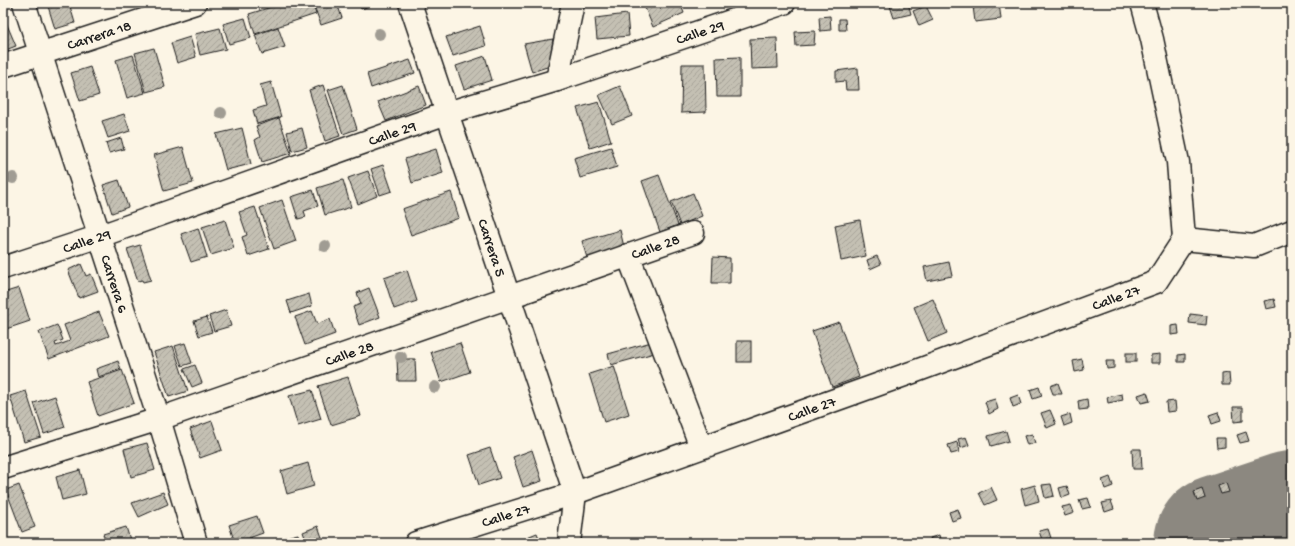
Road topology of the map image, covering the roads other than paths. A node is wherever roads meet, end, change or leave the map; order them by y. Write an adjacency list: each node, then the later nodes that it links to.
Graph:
1 (24, 3): 7 (street, Carrera 6)
2 (195, 3): 7 (street, Carrera 18)
3 (410, 3): 10 (street, Carrera 5)
4 (573, 3): 9 (street)
5 (784, 3): 9 (street, Calle 29)
6 (1142, 3): 14 (street)
7 (41, 52): 8 (street, Carrera 18); 13 (street, Carrera 6)
8 (3, 66)
9 (557, 80): 10 (street, Calle 29)
10 (447, 112): 13 (street, Calle 29); 17 (street, Carrera 5)
11 (1292, 231): 14 (street)
12 (693, 233): 15 (street, Calle 28)
13 (100, 236): 16 (street, Calle 29); 18 (street, Carrera 6)
14 (1184, 239): 19 (street, Calle 27)
15 (628, 255): 17 (street, Calle 28); 19 (street)
16 (3, 268)
17 (508, 296): 18 (street, Calle 28); 21 (street, Carrera 5)
18 (159, 419): 20 (street, Calle 28); 22 (street, Carrera 6)
19 (702, 447): 21 (street, Calle 27)
20 (3, 468)
21 (575, 493): 23 (street, Calle 27); 24 (street)
22 (196, 543)
23 (416, 543)
24 (569, 543)

